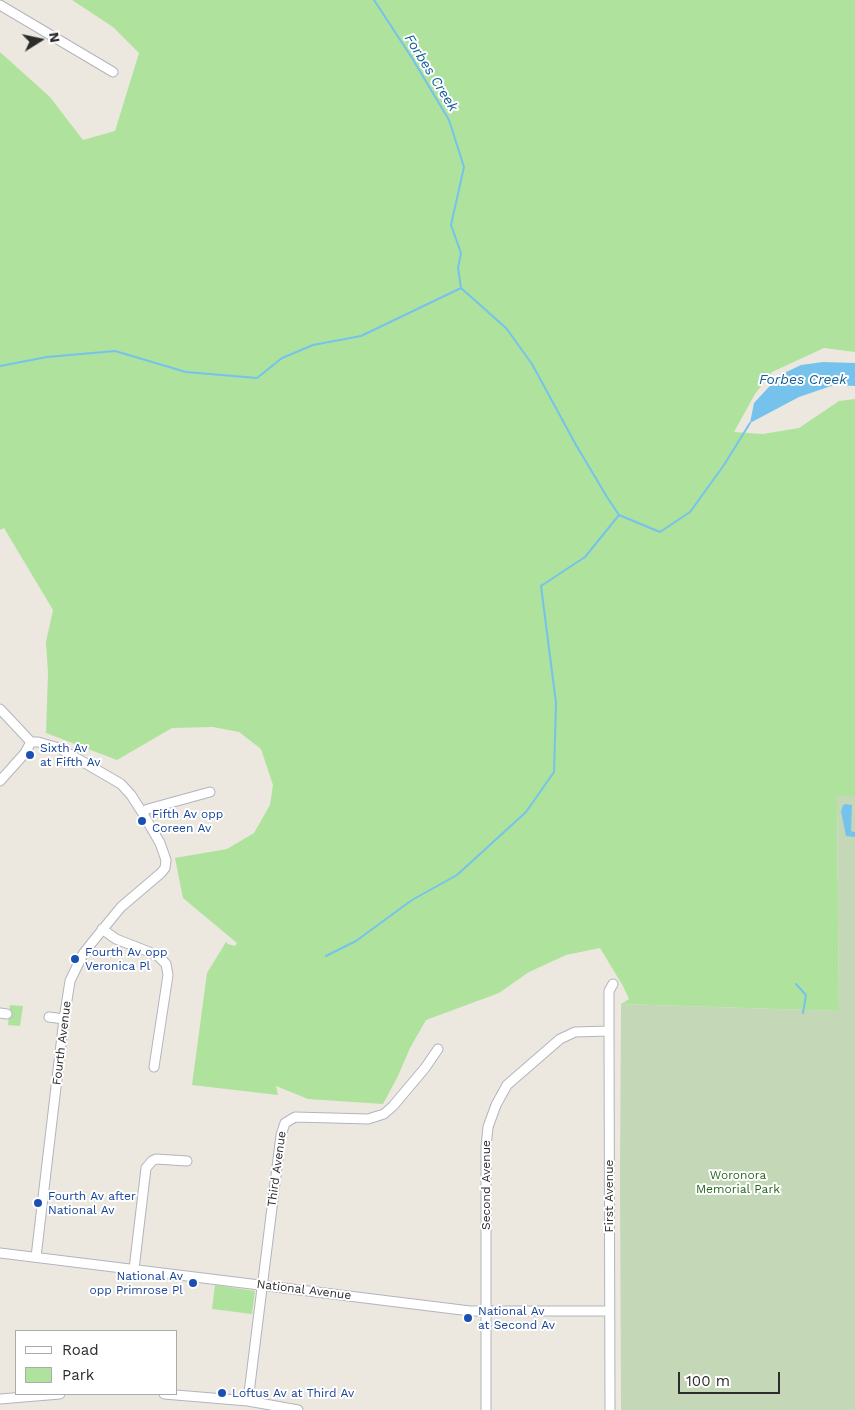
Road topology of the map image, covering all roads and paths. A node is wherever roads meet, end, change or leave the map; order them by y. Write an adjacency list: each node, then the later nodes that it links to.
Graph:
1 (0, 4): 2 (street)
2 (113, 72)
3 (0, 709): 4 (street)
4 (31, 742): 5 (street); 7 (street)
5 (0, 781)
6 (210, 792): 7 (street)
7 (142, 812): 8 (street, Fourth Avenue)
8 (102, 930): 11 (street, Fourth Avenue); 14 (street)
9 (608, 988): 12 (street, First Avenue)
10 (49, 1017): 11 (street)
11 (64, 1019): 17 (street, Fourth Avenue)
12 (609, 1031): 20 (street, First Avenue); 21 (street, Second Avenue)
13 (438, 1049): 19 (street, Third Avenue)
14 (154, 1067)
15 (187, 1161): 18 (street)
16 (0, 1253): 17 (street, National Avenue)
17 (36, 1257): 18 (street, National Avenue)
18 (134, 1269): 19 (street, National Avenue)
19 (262, 1286): 21 (street, National Avenue); 25 (street, Third Avenue)
20 (609, 1311): 21 (street, National Avenue); 28 (street, First Avenue)
21 (486, 1312): 27 (street, Second Avenue)
22 (45, 1395): 24 (street)
23 (176, 1395): 25 (street)
24 (0, 1398)
25 (248, 1401): 26 (street)
26 (298, 1410)
27 (486, 1410)
28 (610, 1410)

